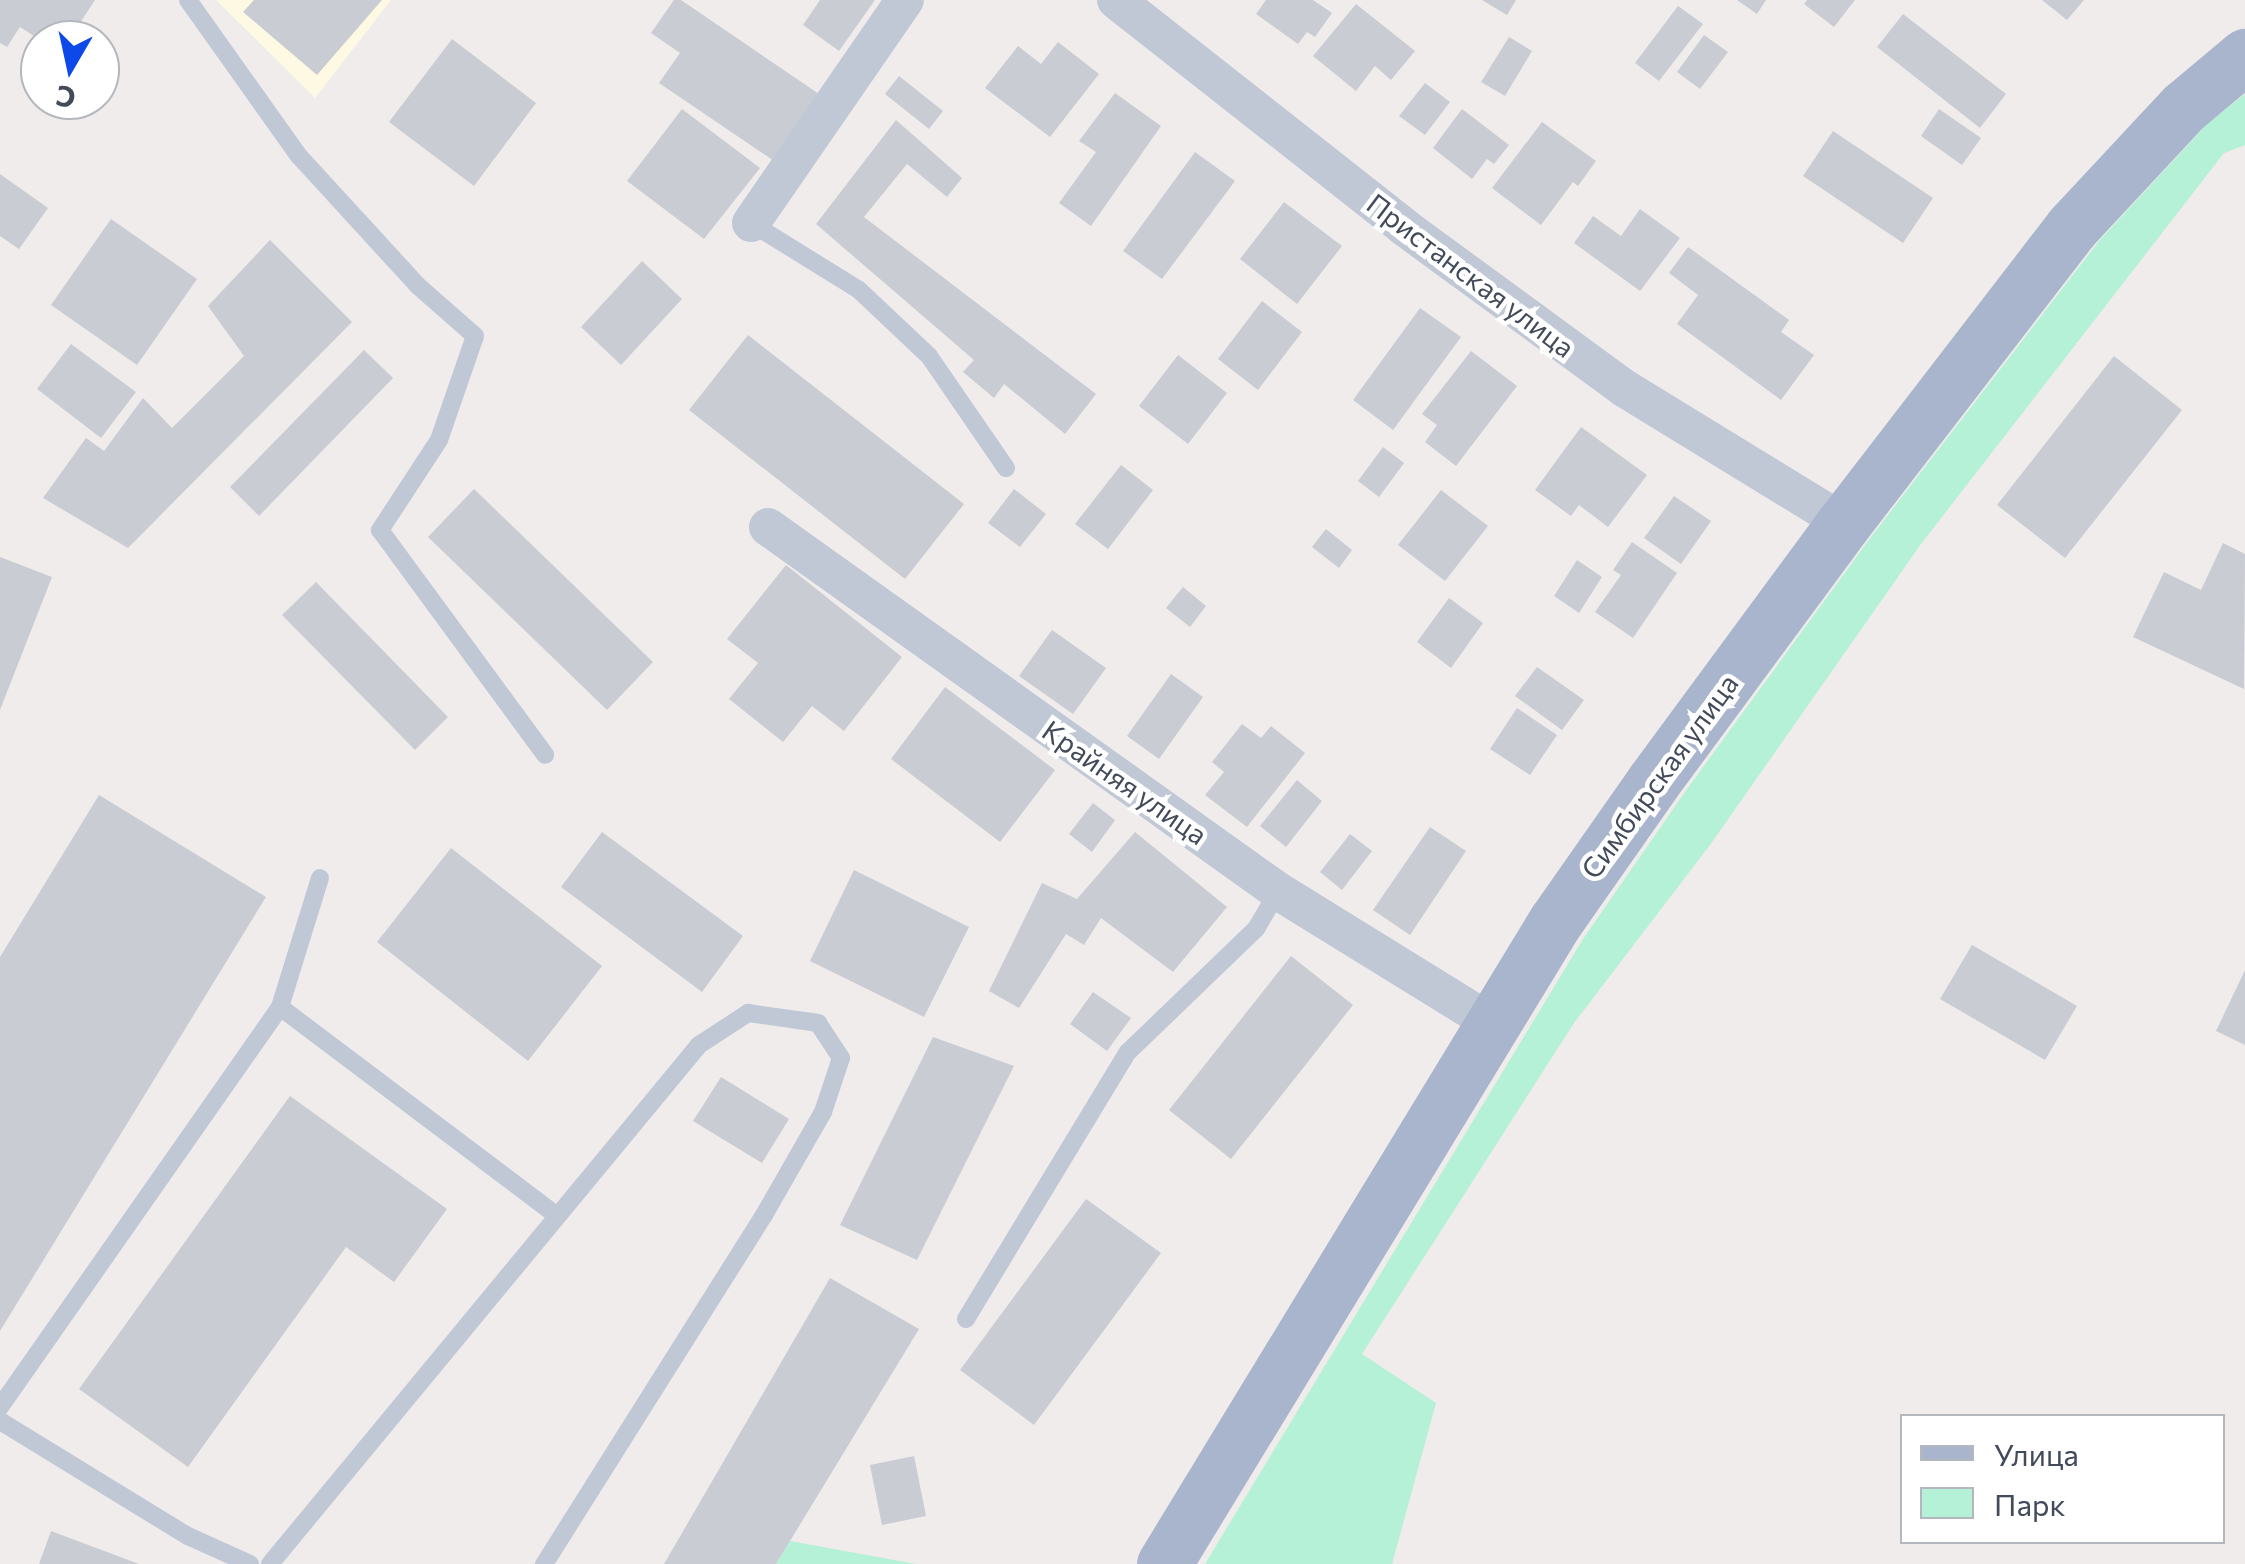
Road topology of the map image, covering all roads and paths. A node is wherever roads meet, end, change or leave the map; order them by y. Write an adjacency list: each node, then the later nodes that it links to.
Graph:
1 (188, 0): 9 (lane)
2 (905, 0): 5 (street)
3 (1116, 0): 7 (street, Пристанская улица)
4 (2245, 56): 7 (main road, Симбирская улица)
5 (751, 224): 6 (lane)
6 (1006, 468)
7 (1844, 523): 13 (main road, Симбирская улица)
8 (768, 527): 11 (street, Крайняя улица)
9 (545, 755)
10 (320, 878): 12 (lane)
11 (1278, 890): 13 (street, Крайняя улица); 15 (lane)
12 (280, 1007): 14 (lane); 16 (lane)
13 (1492, 1023): 21 (main road, Симбирская улица)
14 (558, 1216): 19 (lane); 20 (lane)
15 (966, 1320)
16 (0, 1407)
17 (0, 1421): 18 (lane)
18 (250, 1564)
19 (270, 1564)
20 (544, 1564)
21 (1164, 1564)

